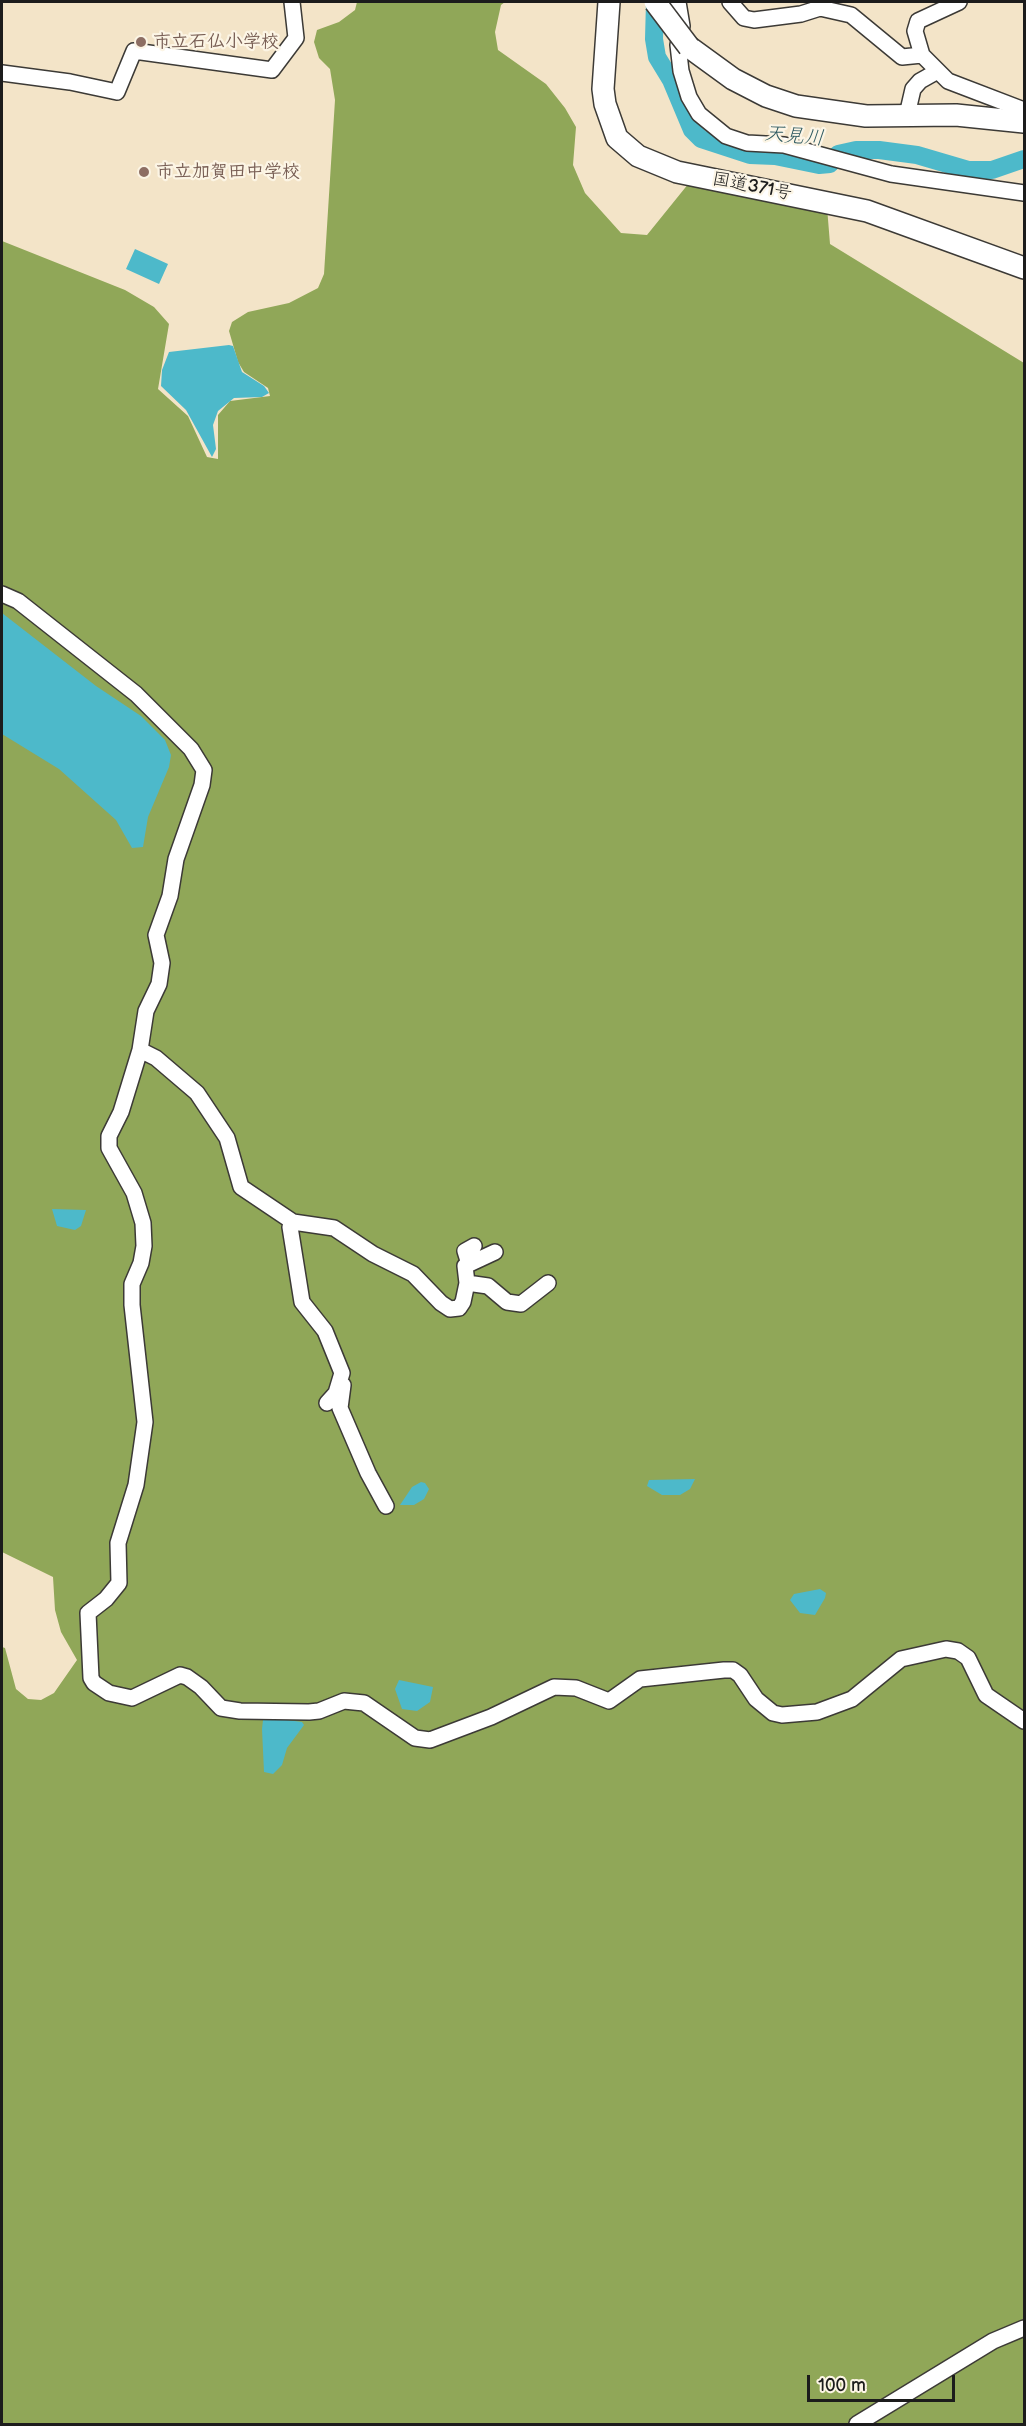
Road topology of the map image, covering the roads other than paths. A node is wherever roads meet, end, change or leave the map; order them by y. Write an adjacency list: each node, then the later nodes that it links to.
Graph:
1 (292, 2): 9 (street)
2 (609, 2): 13 (highway, 国道371号)
3 (655, 2): 10 (highway, bridge)
4 (678, 2): 12 (street)
5 (730, 2): 7 (street)
6 (959, 2): 7 (street)
7 (922, 55): 8 (street)
8 (936, 72): 10 (street); 11 (street)
9 (2, 73)
10 (906, 115): 11 (highway)
11 (1024, 118)
12 (1024, 193)
13 (1024, 268)
14 (2, 594): 15 (street)
15 (140, 1050): 16 (street); 24 (street)
16 (293, 1222): 19 (street); 21 (street)
17 (474, 1246): 19 (street)
18 (495, 1252): 19 (street)
19 (471, 1277): 20 (street)
20 (548, 1283)
21 (342, 1373): 22 (street); 23 (street)
22 (327, 1403)
23 (386, 1506)
24 (1024, 1721)
25 (1024, 2328): 26 (street)
26 (857, 2424)

